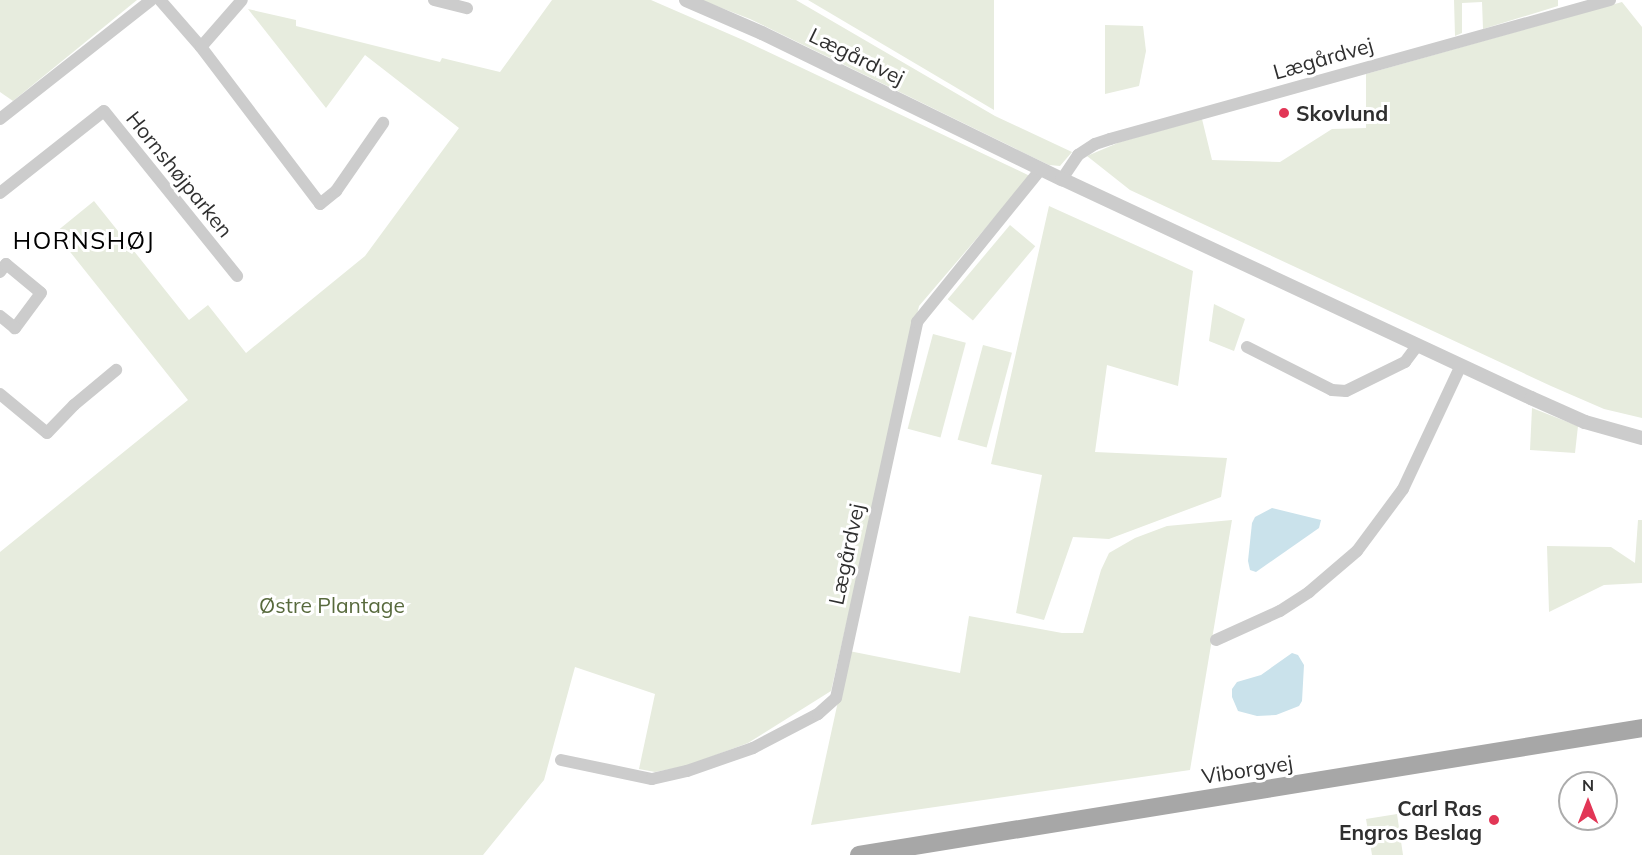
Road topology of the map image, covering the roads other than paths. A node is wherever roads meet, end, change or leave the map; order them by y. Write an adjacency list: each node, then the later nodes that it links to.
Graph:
1 (152, 0): 9 (street)
2 (160, 0): 8 (street)
3 (243, 0): 8 (street)
4 (434, 0): 7 (street)
5 (686, 0): 11 (street, Lægårdvej)
6 (1610, 0): 12 (street, Lægårdvej)
7 (467, 8)
8 (201, 47): 10 (street)
9 (0, 119)
10 (383, 123)
11 (1041, 169): 12 (street, Lægårdvej); 25 (street, Lægårdvej)
12 (1062, 179): 17 (street, Lægårdvej)
13 (2, 188): 15 (street, Hornshøjparken)
14 (0, 272): 16 (street)
15 (237, 276)
16 (0, 316)
17 (1418, 345): 18 (street); 19 (street, Lægårdvej)
18 (1247, 347)
19 (1461, 365): 22 (street, Lægårdvej); 23 (street)
20 (116, 370): 21 (street)
21 (0, 394)
22 (1642, 438)
23 (1216, 640)
24 (1642, 728): 26 (main road, Viborgvej)
25 (561, 760)
26 (859, 855)

